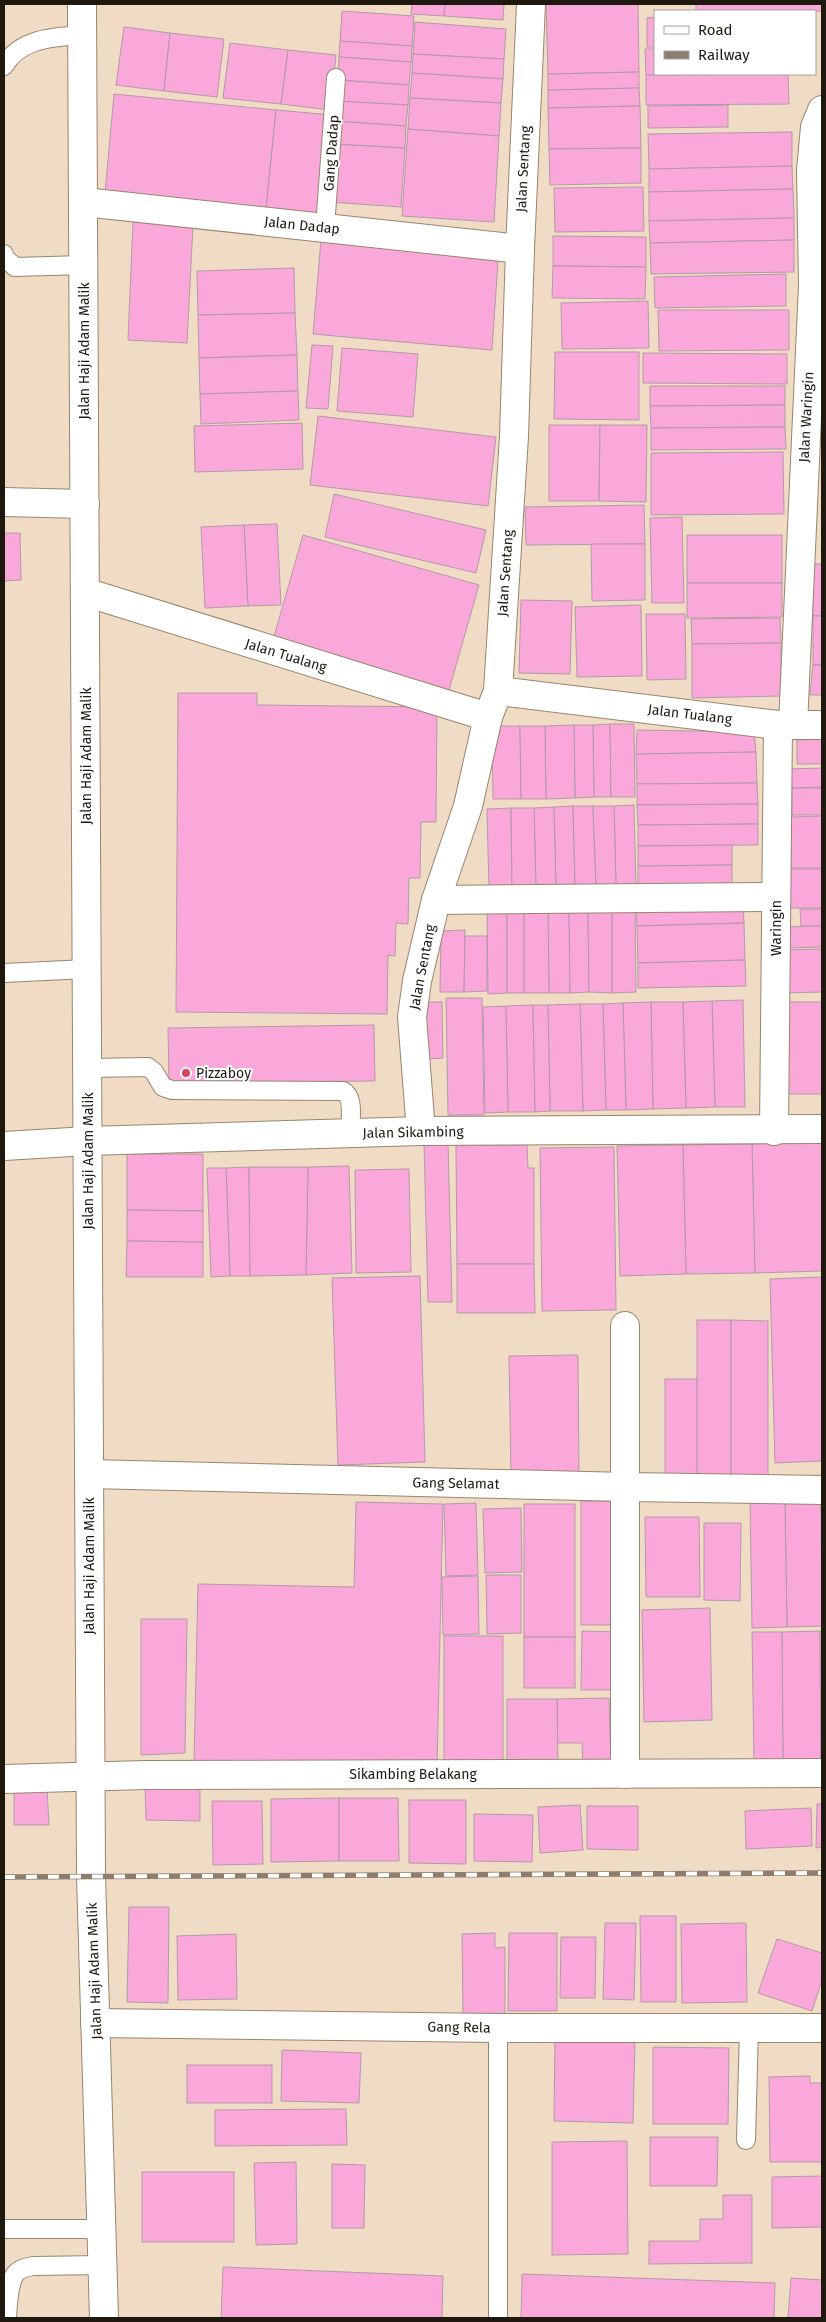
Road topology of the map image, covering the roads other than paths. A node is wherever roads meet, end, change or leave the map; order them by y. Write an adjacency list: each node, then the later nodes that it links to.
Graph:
1 (82, 4): 3 (street, Jalan Haji Adam Malik)
2 (531, 4): 9 (street, Jalan Sentang)
3 (83, 35): 4 (lane); 7 (street, Jalan Haji Adam Malik)
4 (4, 66)
5 (336, 78): 8 (lane, Gang Dadap)
6 (822, 110): 17 (street, Jalan Waringin)
7 (84, 202): 8 (street, Jalan Dadap); 11 (street, Jalan Haji Adam Malik)
8 (325, 228): 9 (street, Jalan Dadap)
9 (520, 249): 15 (street, Jalan Sentang)
10 (4, 254): 11 (lane)
11 (84, 265): 13 (street, Jalan Haji Adam Malik)
12 (4, 502): 13 (street)
13 (85, 504): 14 (street, Jalan Haji Adam Malik)
14 (85, 592): 16 (street, Jalan Tualang); 21 (street, Jalan Haji Adam Malik)
15 (498, 691): 16 (street, Jalan Sentang); 17 (street, Jalan Tualang)
16 (488, 717): 20 (street, Jalan Sentang)
17 (786, 725): 18 (street, Jalan Tualang); 19 (street, Waringin)
18 (822, 725)
19 (776, 897): 20 (street); 26 (street, Waringin)
20 (436, 900): 25 (street, Jalan Sentang)
21 (87, 969): 22 (lane); 23 (street, Jalan Haji Adam Malik)
22 (4, 973)
23 (87, 1068): 27 (lane); 28 (street, Jalan Haji Adam Malik)
24 (822, 1129): 26 (street, Jalan Sikambing)
25 (421, 1131): 26 (street, Jalan Sikambing); 27 (street, Jalan Sikambing)
26 (774, 1131)
27 (350, 1133): 28 (street, Jalan Sikambing)
28 (88, 1141): 29 (street, Jalan Sikambing); 31 (street, Jalan Haji Adam Malik)
29 (4, 1146)
30 (625, 1326): 32 (street)
31 (89, 1474): 32 (street, Gang Selamat); 36 (street, Jalan Haji Adam Malik)
32 (627, 1487): 33 (street, Gang Selamat); 35 (street)
33 (822, 1490)
34 (822, 1773): 35 (street, Sikambing Belakang)
35 (625, 1774): 36 (street, Sikambing Belakang)
36 (90, 1777): 37 (street, Sikambing Belakang); 38 (street, Jalan Haji Adam Malik)
37 (4, 1780)
38 (95, 2023): 39 (street, Gang Rela); 44 (street, Jalan Haji Adam Malik)
39 (498, 2028): 40 (street, Gang Rela); 48 (lane)
40 (749, 2028): 41 (street, Gang Rela); 42 (lane)
41 (822, 2028)
42 (746, 2140)
43 (4, 2229): 44 (lane)
44 (101, 2229): 45 (street, Jalan Haji Adam Malik)
45 (102, 2265): 46 (lane); 47 (street, Jalan Haji Adam Malik)
46 (7, 2318)
47 (104, 2318)
48 (498, 2318)

